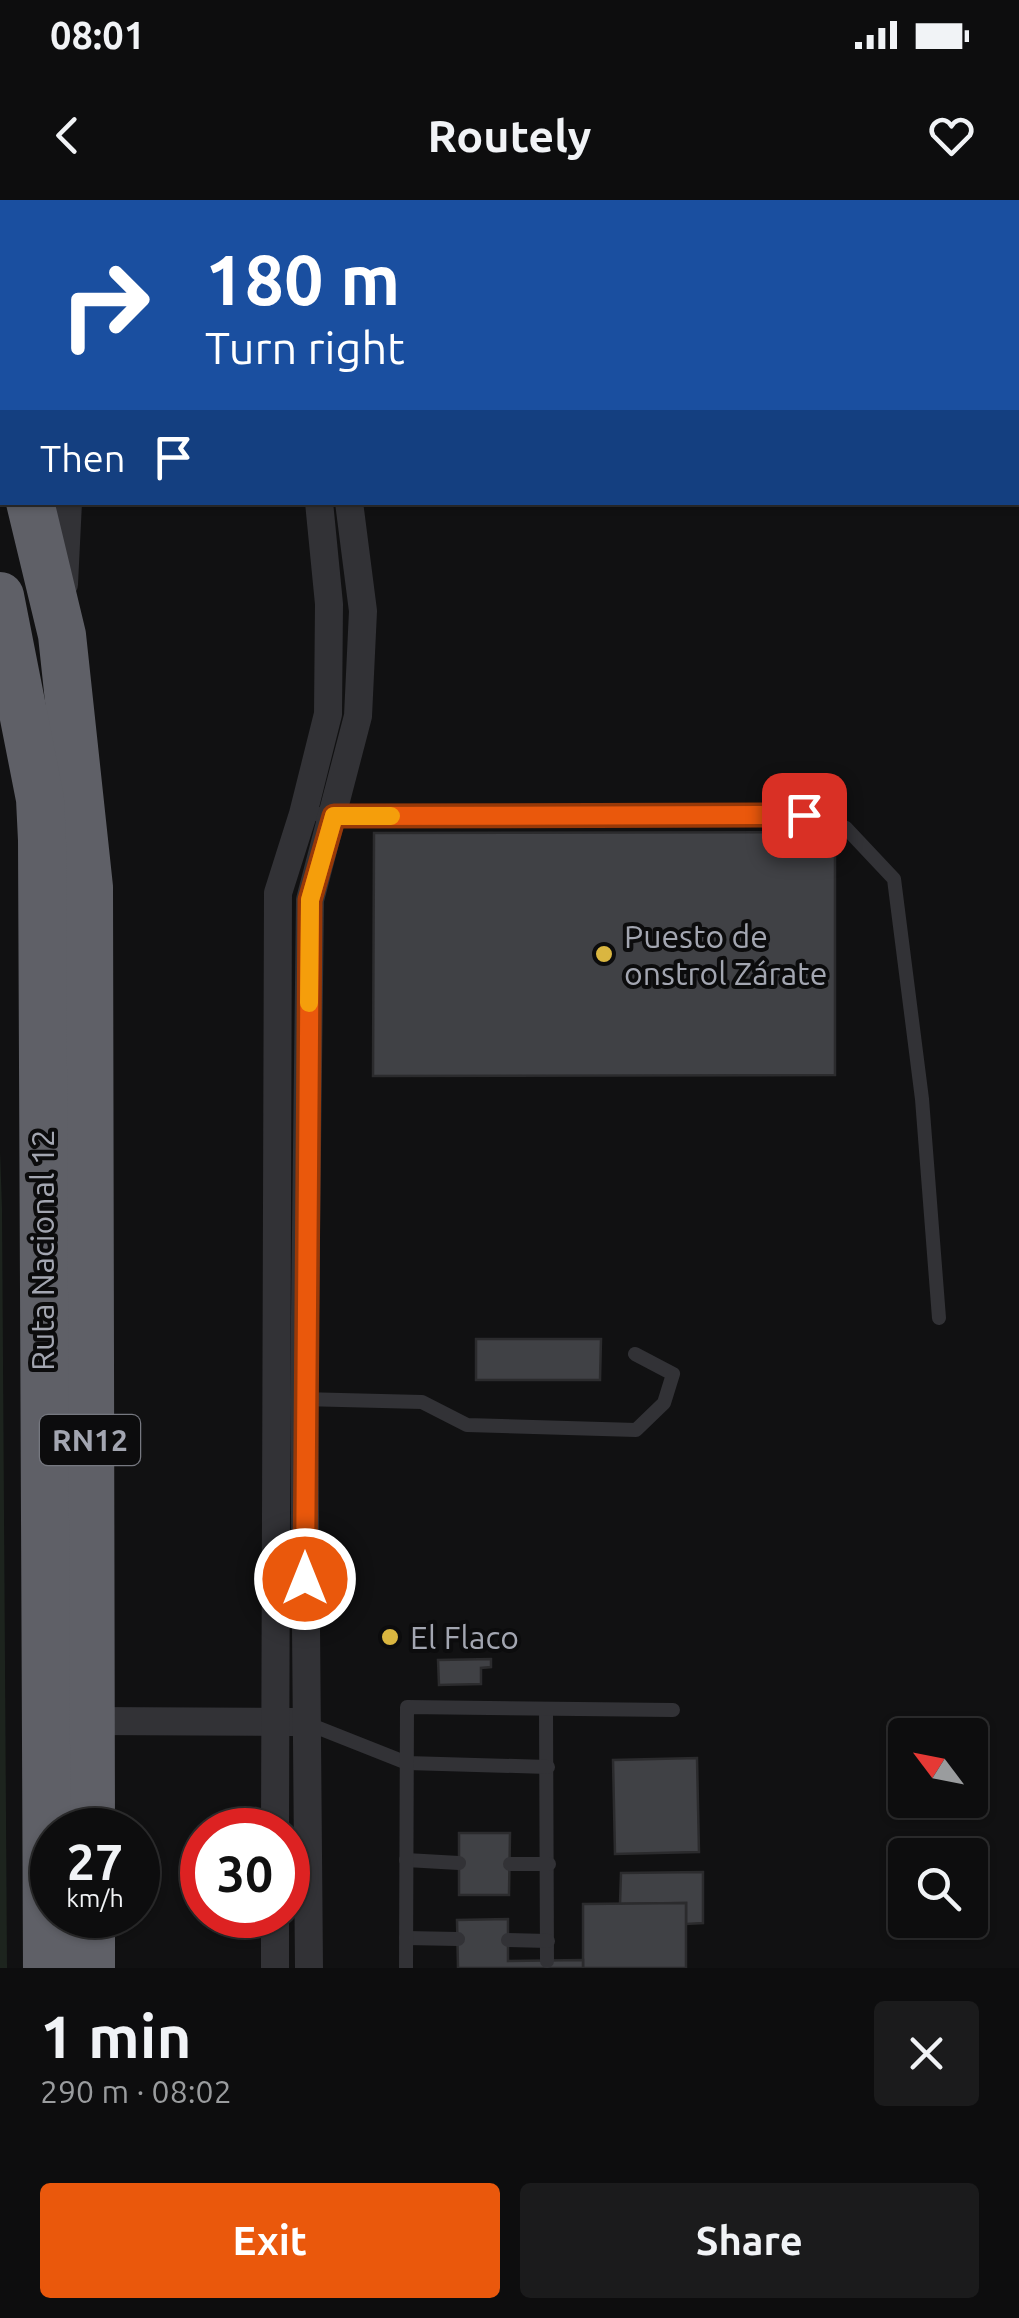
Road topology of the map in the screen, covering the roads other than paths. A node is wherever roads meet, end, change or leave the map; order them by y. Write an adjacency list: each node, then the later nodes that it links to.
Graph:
1 (31, 505): 6 (highway, Ruta Nacional 12 / RN12)
2 (68, 505): 6 (street)
3 (319, 505): 7 (street)
4 (349, 505): 8 (street)
5 (0, 596): 33 (highway, Ruta Nacional 12 / RN12)
6 (62, 635): 15 (highway, Ruta Nacional 12 / RN12)
7 (303, 814): 8 (lane); 11 (street)
8 (334, 816): 9 (lane); 12 (street)
9 (939, 1318)
10 (635, 1354): 12 (lane)
11 (275, 1398): 12 (lane); 16 (street)
12 (304, 1400): 17 (street)
13 (546, 1709): 14 (lane); 18 (lane); 19 (lane)
14 (673, 1710)
15 (90, 1721): 16 (street); 20 (highway, Ruta Nacional 12 / RN12)
16 (275, 1721): 17 (street); 21 (street)
17 (305, 1723): 18 (lane); 36 (street)
18 (407, 1763): 19 (lane); 22 (lane)
19 (548, 1766): 25 (lane)
20 (90, 1808)
21 (275, 1808)
22 (406, 1860): 23 (lane); 28 (lane)
23 (459, 1863)
24 (510, 1864): 25 (lane)
25 (548, 1864): 31 (lane)
26 (91, 1938): 34 (highway)
27 (275, 1938): 35 (street)
28 (406, 1938): 29 (lane); 37 (lane)
29 (458, 1939)
30 (508, 1940): 31 (lane)
31 (548, 1940): 32 (lane)
32 (547, 1961)
33 (47, 1968)
34 (91, 1968)
35 (276, 1968)
36 (309, 1968)
37 (406, 1968)

